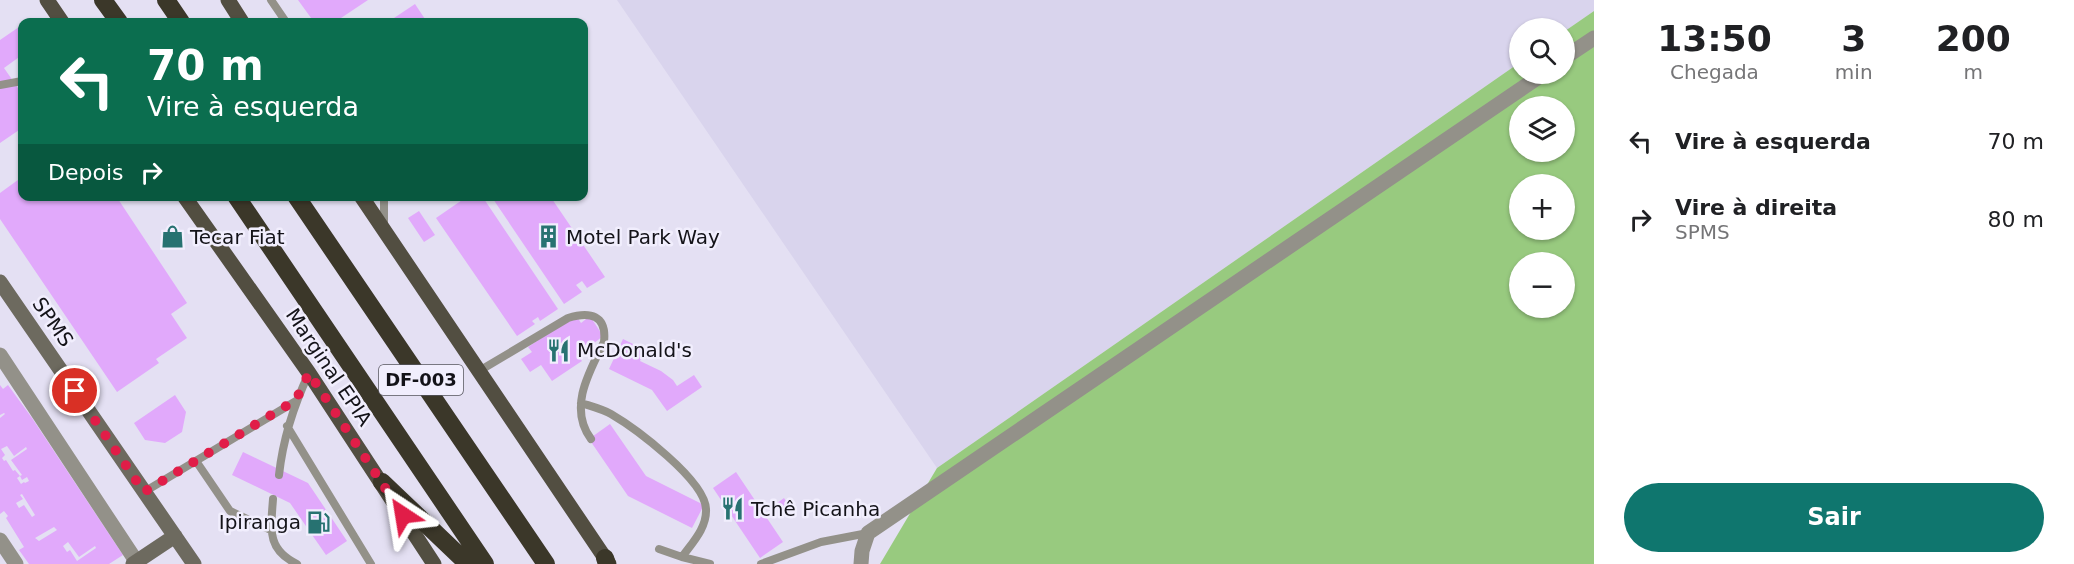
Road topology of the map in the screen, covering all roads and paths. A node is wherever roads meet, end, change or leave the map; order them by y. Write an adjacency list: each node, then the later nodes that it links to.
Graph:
1 (47, 0): 6 (main road)
2 (104, 0): 7 (highway)
3 (166, 0): 8 (highway)
4 (228, 0): 9 (main road)
5 (271, 0): 10 (lane)
6 (59, 18)
7 (116, 18)
8 (178, 18)
9 (239, 18)
10 (283, 18)
11 (1594, 38): 12 (street)
12 (1575, 51)
13 (18, 82): 14 (lane)
14 (0, 84)
15 (1528, 84): 36 (street)
16 (188, 201): 25 (main road, Marginal EPIA)
17 (239, 201): 49 (highway, DF-003)
18 (299, 201): 50 (highway, DF-003)
19 (364, 201): 21 (main road)
20 (384, 201): 21 (lane)
21 (384, 231): 24 (main road)
22 (0, 282): 33 (street, SPMS)
23 (0, 355): 42 (street)
24 (479, 371): 27 (lane); 41 (main road)
25 (309, 373): 26 (lane); 32 (main road, Marginal EPIA)
26 (296, 400): 28 (lane); 30 (lane)
27 (581, 403): 29 (lane); 40 (lane)
28 (287, 426): 31 (lane); 46 (lane)
29 (591, 439)
30 (196, 462): 33 (lane); 35 (lane)
31 (279, 475)
32 (382, 483): 47 (main road, Marginal EPIA); 48 (highway)
33 (144, 492): 37 (street, SPMS)
34 (273, 499): 35 (lane)
35 (271, 530): 45 (lane)
36 (868, 533): 52 (lane); 53 (street)
37 (175, 536): 42 (street); 44 (street, SPMS)
38 (0, 540): 43 (street)
39 (659, 549): 40 (lane)
40 (682, 557): 51 (lane)
41 (607, 562)
42 (136, 563)
43 (16, 564)
44 (194, 564)
45 (297, 564)
46 (371, 564)
47 (434, 564)
48 (468, 564)
49 (485, 564)
50 (546, 564)
51 (710, 564)
52 (762, 564)
53 (861, 564)

